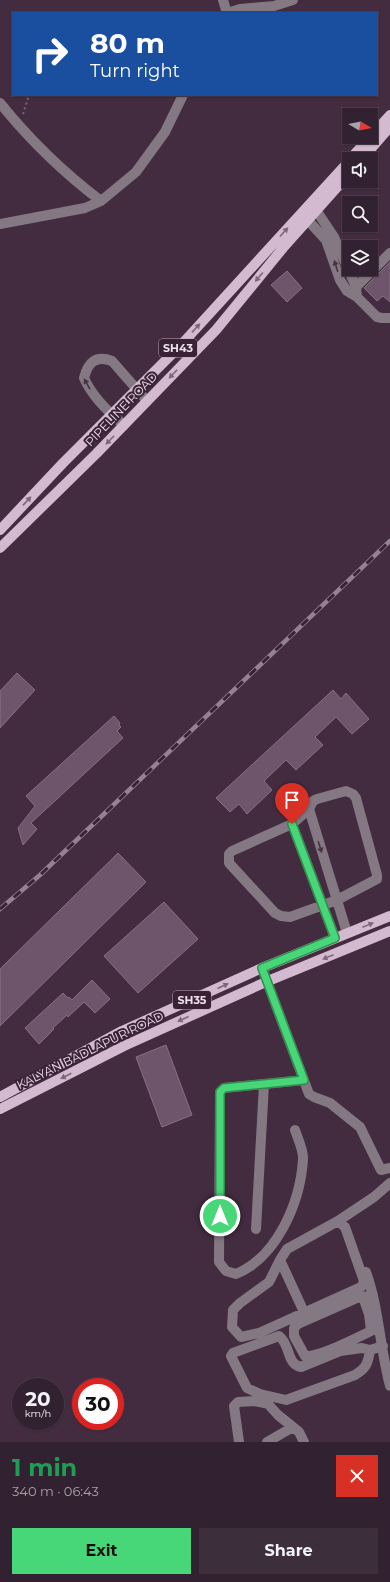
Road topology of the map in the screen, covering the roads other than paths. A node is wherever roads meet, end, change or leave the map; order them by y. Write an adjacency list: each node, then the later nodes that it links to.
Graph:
1 (223, 0): 3 (street)
2 (293, 0): 4 (street)
3 (227, 12)
4 (230, 12)
5 (183, 96): 15 (street)
6 (0, 103): 15 (street)
7 (390, 115): 9 (main road, PIPELINE ROAD / SH43)
8 (390, 127): 12 (main road)
9 (378, 129)
10 (365, 144): 11 (main road, PIPELINE ROAD / SH43)
11 (357, 152)
12 (368, 152)
13 (342, 170): 16 (main road, PIPELINE ROAD / SH43)
14 (342, 181): 16 (main road, PIPELINE ROAD / SH43)
15 (101, 201): 18 (street)
16 (314, 207): 17 (main road, PIPELINE ROAD / SH43); 21 (street)
17 (305, 216): 20 (main road, PIPELINE ROAD / SH43, one-way to 17); 21 (street, one-way to 17); 22 (main road, PIPELINE ROAD / SH43, one-way to 22)
18 (0, 224)
19 (390, 253): 21 (street)
20 (236, 285): 22 (main road); 24 (main road, PIPELINE ROAD / SH43, one-way to 20)
21 (357, 292): 23 (street)
22 (243, 296): 25 (main road, PIPELINE ROAD / SH43, one-way to 25)
23 (390, 318)
24 (136, 389): 25 (street); 26 (main road, PIPELINE ROAD / SH43); 26 (street, one-way to 24)
25 (147, 401): 27 (main road, PIPELINE ROAD / SH43)
26 (111, 415): 27 (street); 28 (main road, PIPELINE ROAD / SH43, one-way to 26)
27 (124, 425): 29 (main road, PIPELINE ROAD / SH43, one-way to 29)
28 (0, 527): 29 (street)
29 (7, 541): 30 (main road, PIPELINE ROAD / SH43)
30 (0, 548)
31 (309, 809): 32 (street); 33 (street, one-way to 33); 33 (street)
32 (292, 824): 34 (street); 34 (street)
33 (336, 900): 34 (street); 37 (street)
34 (324, 906): 38 (street)
35 (390, 916): 37 (main road, KALYAN BADLAPUR ROAD / SH35, one-way to 35)
36 (390, 931): 40 (main road, KALYAN BADLAPUR ROAD / SH35, one-way to 40)
37 (347, 933): 38 (main road, KALYAN BADLAPUR ROAD / SH35)
38 (335, 938): 39 (main road, KALYAN BADLAPUR ROAD / SH35)
39 (262, 968): 40 (street); 43 (main road, KALYAN BADLAPUR ROAD / SH35, one-way to 39)
40 (268, 981): 41 (street); 44 (main road, KALYAN BADLAPUR ROAD / SH35, one-way to 44)
41 (304, 1080): 42 (street); 46 (street)
42 (264, 1084): 45 (street); 49 (street)
43 (0, 1097)
44 (0, 1109)
45 (296, 1130)
46 (390, 1168)
47 (390, 1183): 48 (street)
48 (342, 1218): 50 (street); 51 (street); 52 (street)
49 (256, 1229)
50 (280, 1260): 52 (street); 52 (street)
51 (368, 1296): 51 (street); 53 (street)
52 (304, 1312)
53 (382, 1346): 54 (street); 55 (street)
54 (370, 1350): 54 (street)
55 (390, 1386)
56 (293, 1427): 57 (street); 58 (street); 59 (street)
57 (239, 1442)
58 (267, 1442)
59 (304, 1442)

